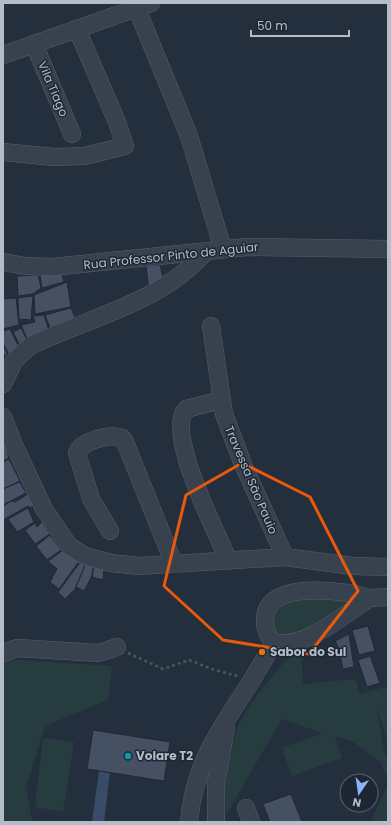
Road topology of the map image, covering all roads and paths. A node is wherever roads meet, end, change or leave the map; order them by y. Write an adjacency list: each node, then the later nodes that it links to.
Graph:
1 (144, 6): 2 (street); 7 (street)
2 (77, 29): 3 (street); 6 (street)
3 (34, 44): 4 (street); 5 (street, Vila Tiago)
4 (3, 55)
5 (72, 134)
6 (3, 152)
7 (223, 249): 8 (street, Rua Professor Pinto de Aguiar); 9 (street, Rua Professor Pinto de Aguiar)
8 (388, 249)
9 (206, 251): 10 (street, Rua Professor Pinto de Aguiar); 12 (street)
10 (3, 262)
11 (211, 326): 13 (street, Travessa São Pauio)
12 (3, 384)
13 (221, 400): 16 (street, Travessa São Pauio); 17 (street)
14 (3, 417): 18 (street)
15 (110, 531): 18 (street)
16 (285, 557): 17 (street); 19 (street)
17 (228, 560): 18 (street)
18 (174, 564)
19 (388, 567)
20 (388, 597): 21 (street)
21 (370, 598): 22 (street); 22 (street)
22 (274, 642): 26 (street)
23 (117, 647): 24 (street)
24 (3, 653)
25 (136, 658): 26 (path)
26 (250, 681): 27 (street)
27 (231, 712): 28 (street); 29 (street)
28 (189, 822)
29 (216, 822)

